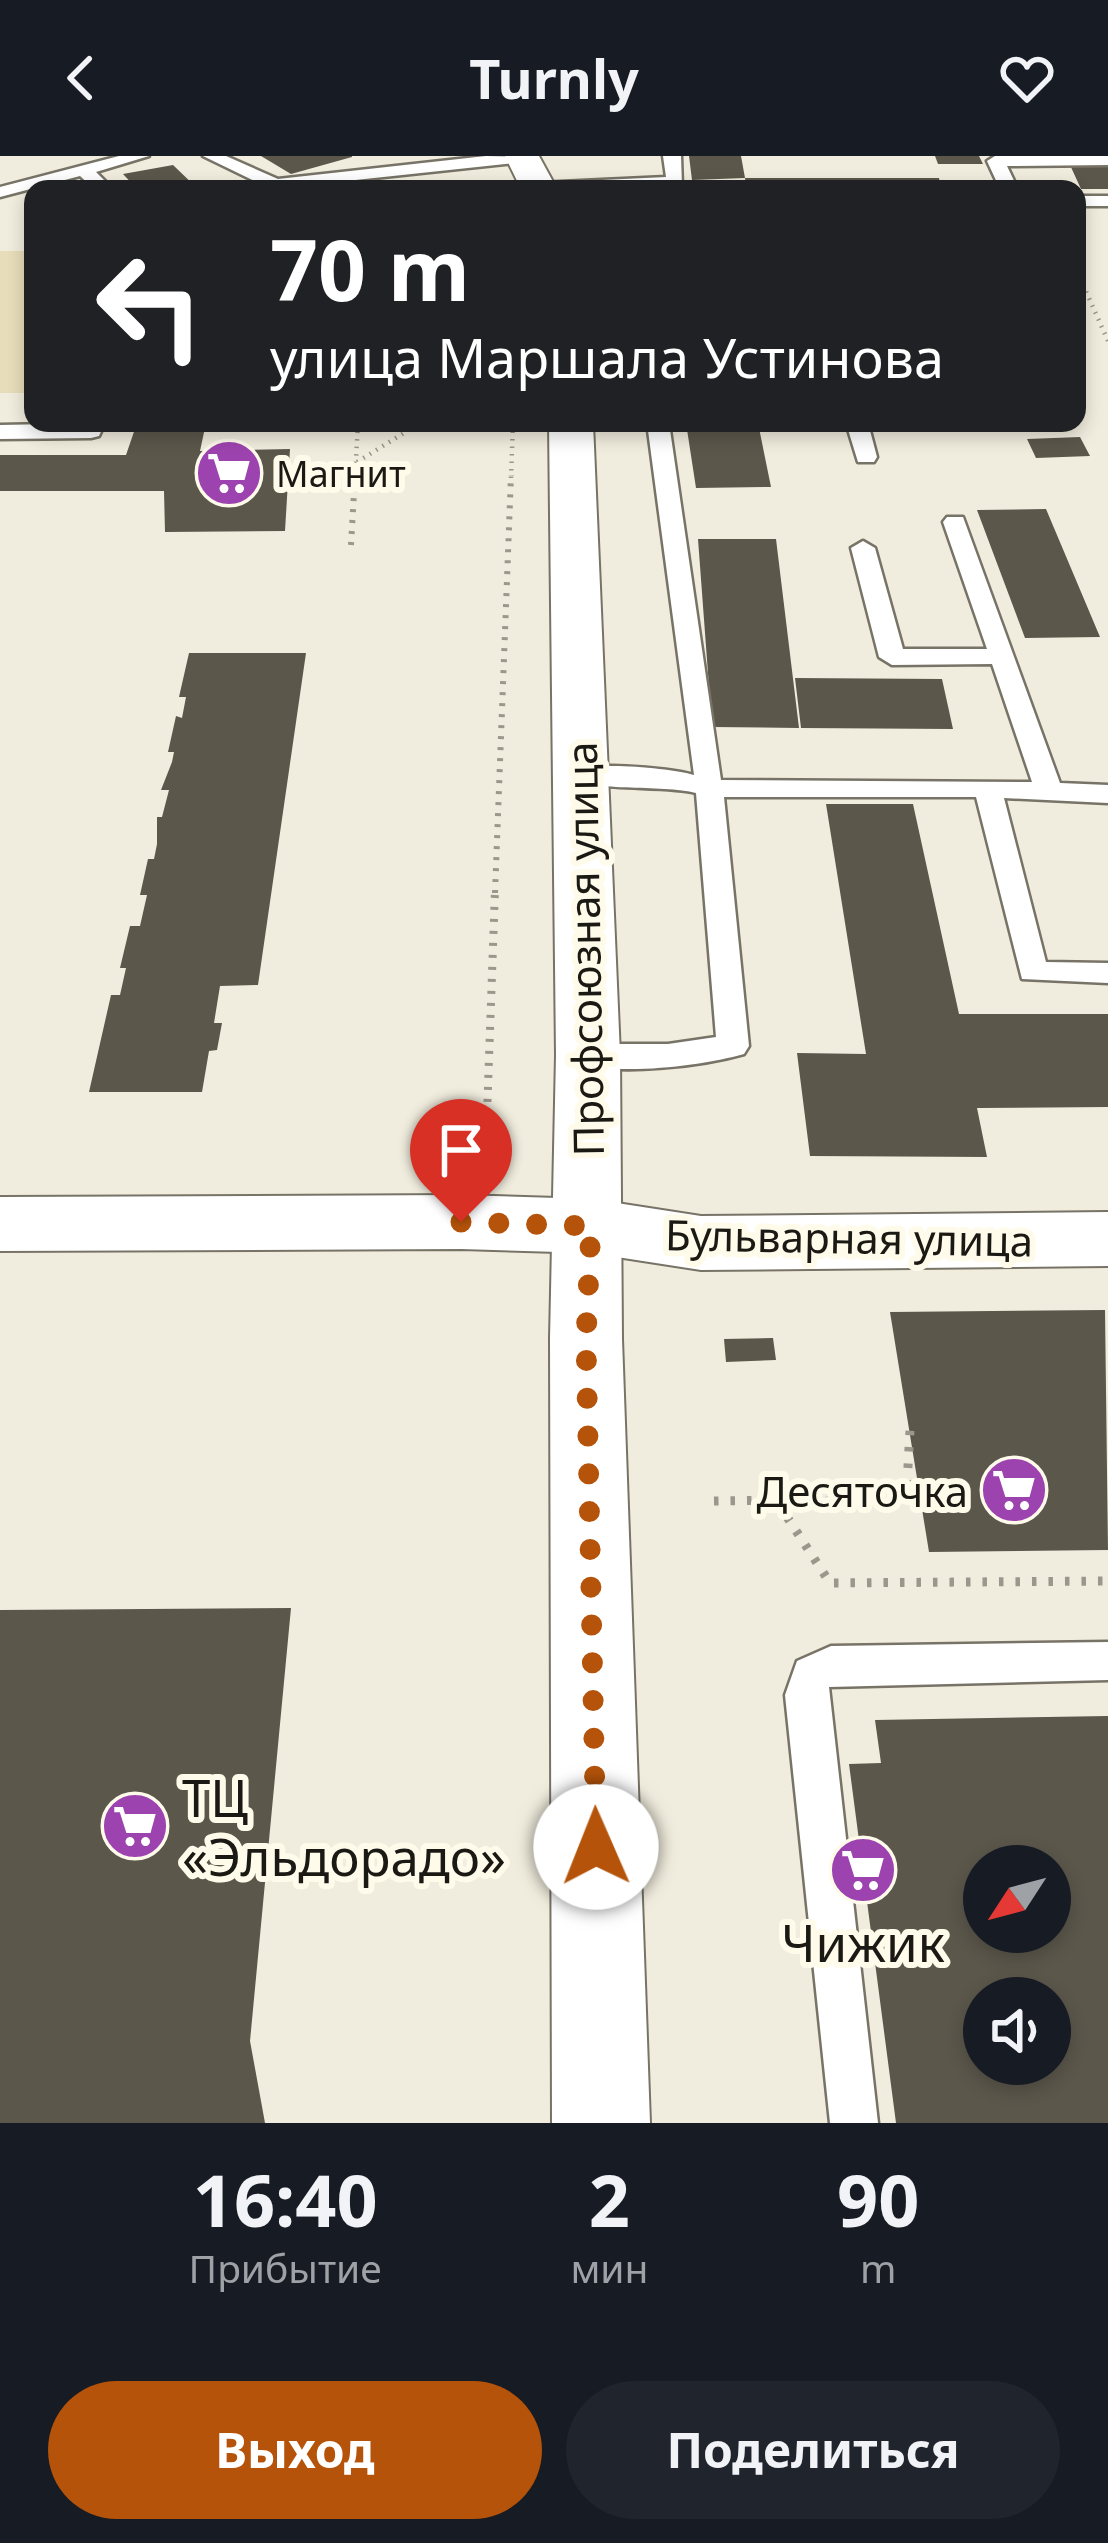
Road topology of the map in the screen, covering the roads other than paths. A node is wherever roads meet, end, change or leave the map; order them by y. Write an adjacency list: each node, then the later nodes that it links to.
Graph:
1 (140, 156): 6 (lane)
2 (212, 156): 9 (lane)
3 (522, 157): 4 (lane)
4 (443, 160): 10 (lane)
5 (1108, 160): 11 (lane)
6 (84, 170): 7 (lane); 8 (lane)
7 (46, 180)
8 (95, 180)
9 (265, 180)
10 (309, 180)
11 (1005, 180)
12 (572, 432): 19 (main road, Профсоюзная улица)
13 (659, 432): 20 (lane)
14 (859, 432): 15 (lane)
15 (866, 457)
16 (956, 522): 18 (lane)
17 (863, 548): 18 (lane)
18 (1003, 656): 22 (lane)
19 (579, 775): 20 (lane); 25 (main road, Профсоюзная улица)
20 (709, 788): 21 (lane); 25 (lane)
21 (988, 789): 22 (lane); 24 (lane)
22 (1049, 791): 23 (lane)
23 (1108, 794)
24 (1108, 973)
25 (588, 1055): 27 (main road, Профсоюзная улица)
26 (0, 1224): 27 (main road, Бульварная улица)
27 (591, 1226): 28 (main road, Бульварная улица); 30 (main road, Профсоюзная улица)
28 (1108, 1239)
29 (1108, 1661): 31 (lane)
30 (601, 2123)
31 (854, 2123)

